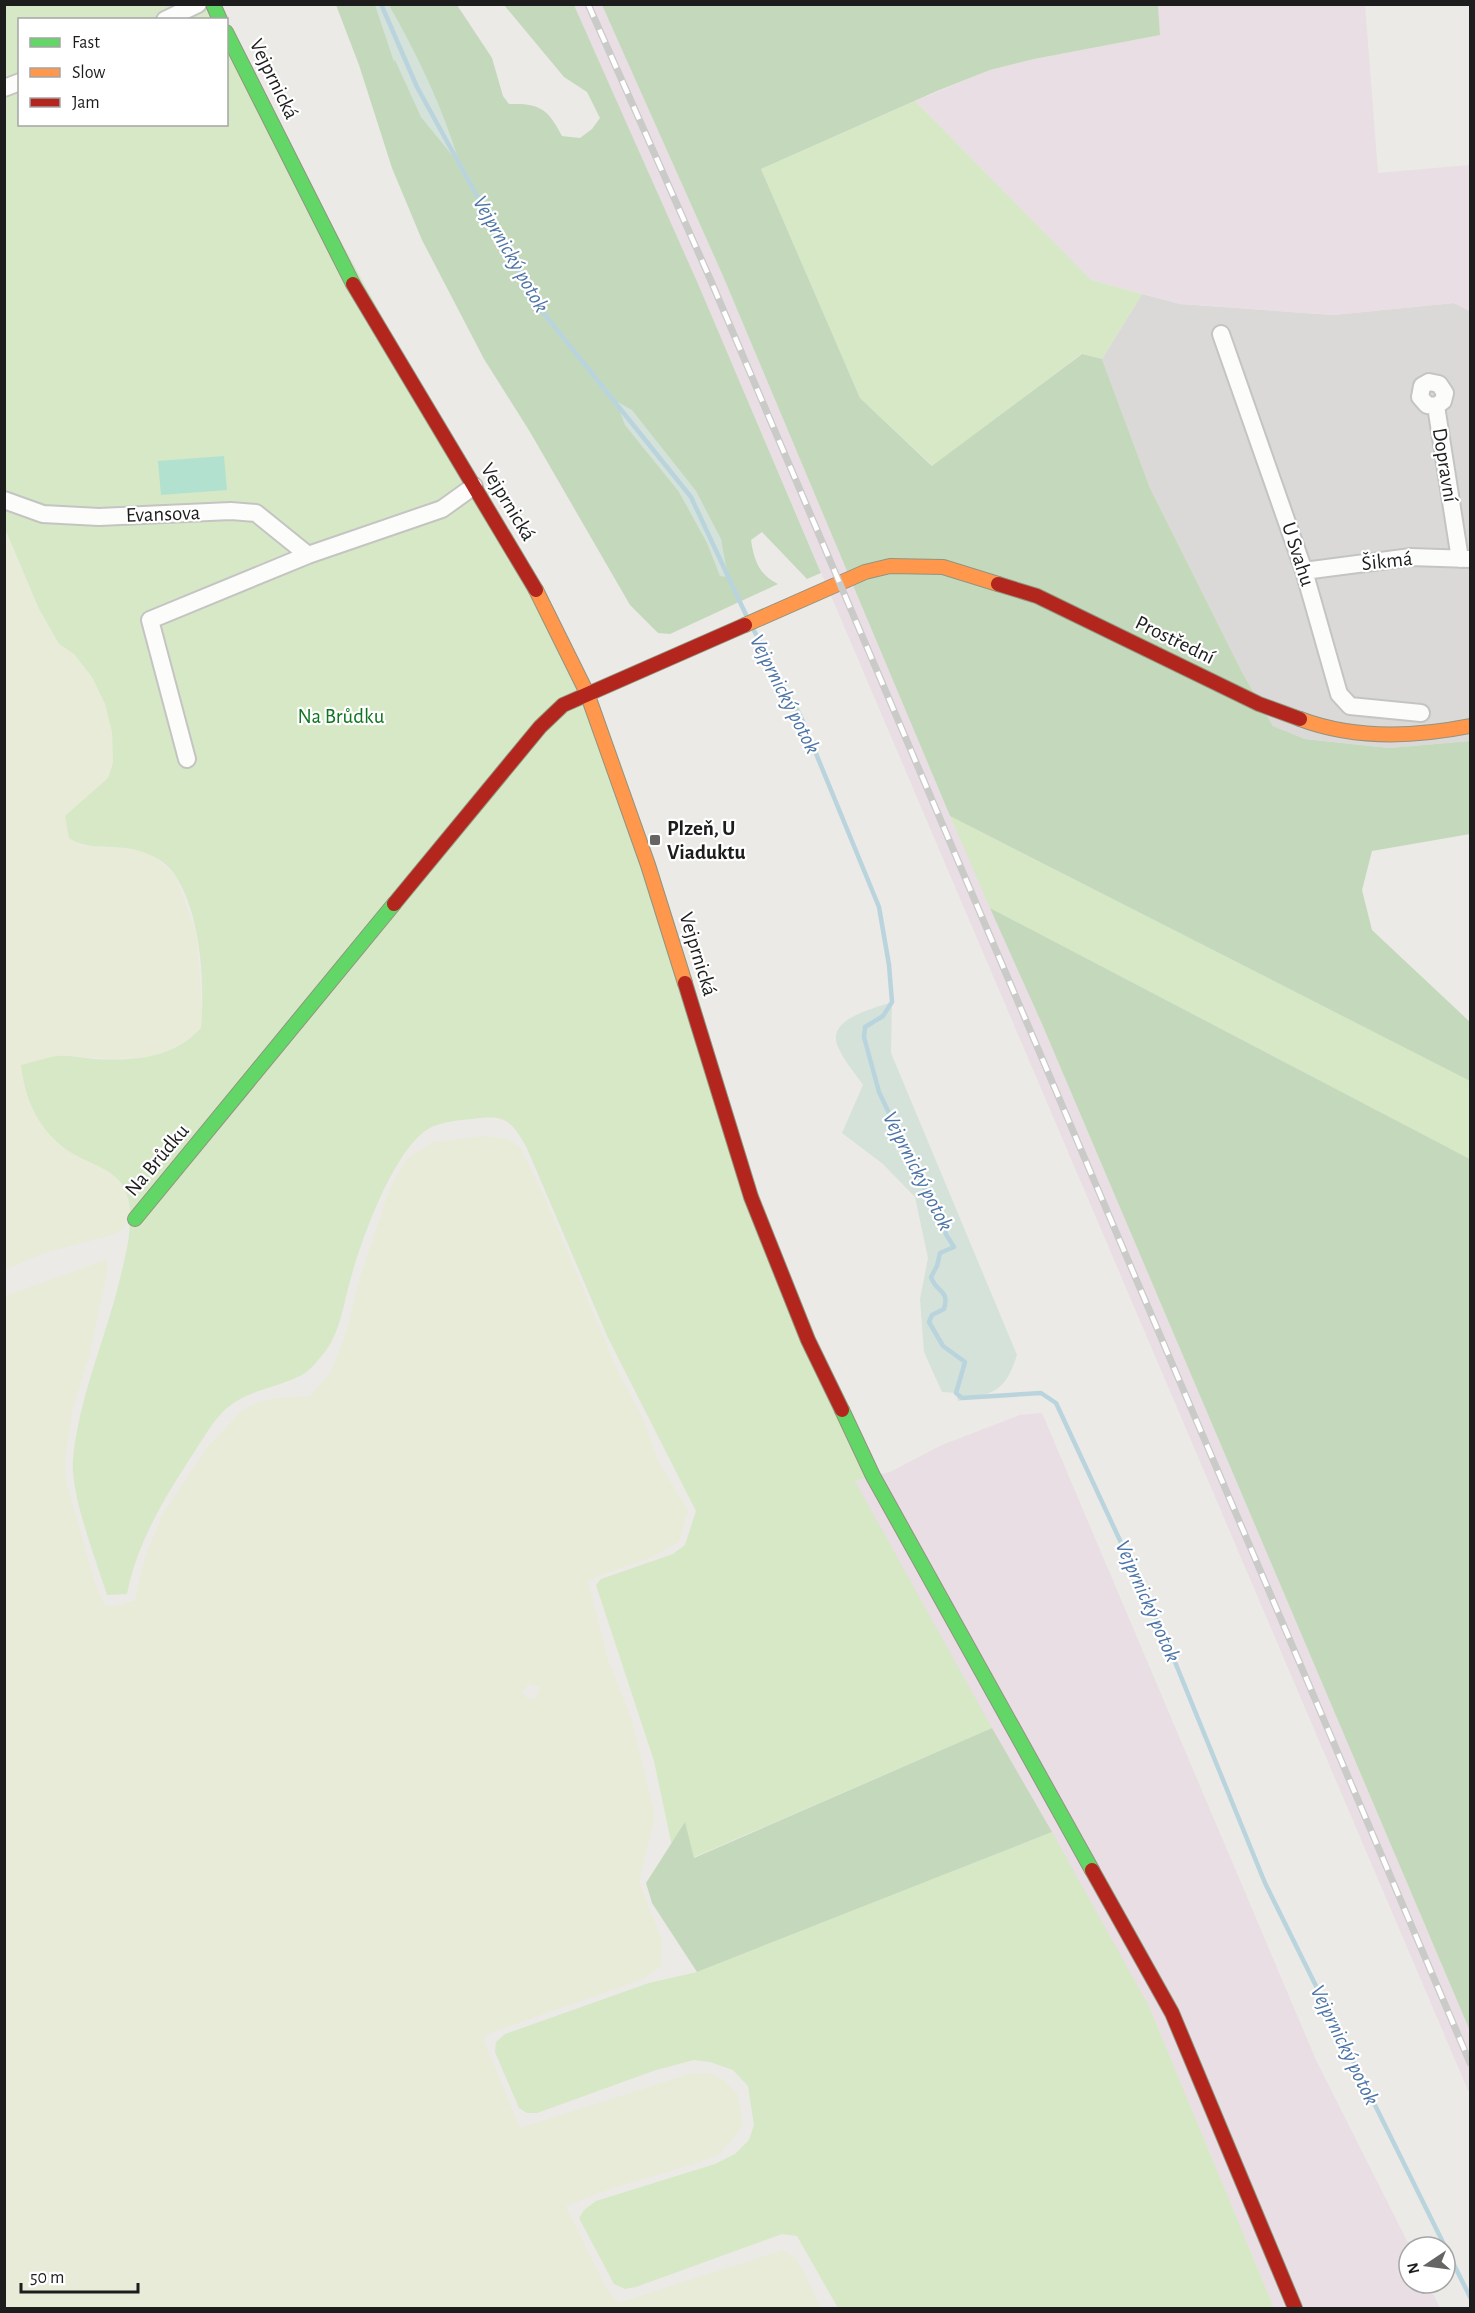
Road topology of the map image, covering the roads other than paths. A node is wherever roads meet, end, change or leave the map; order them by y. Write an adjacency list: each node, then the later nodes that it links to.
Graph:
1 (198, 4): 3 (street)
2 (213, 4): 4 (main road)
3 (169, 18)
4 (219, 18)
5 (228, 36): 8 (main road, Vejprnická)
6 (1221, 334): 12 (street, U Svahu)
7 (1436, 406): 11 (street, Dopravní)
8 (474, 486): 10 (street); 14 (main road, Vejprnická)
9 (4, 500): 10 (street, Evansova)
10 (308, 555): 17 (street)
11 (1465, 559): 12 (street, Šikmá)
12 (1304, 571): 15 (street, U Svahu)
13 (736, 629): 14 (main road, Na Brůdku); 16 (main road, Prostřední)
14 (586, 693): 18 (main road, Na Brůdku); 19 (main road, Vejprnická)
15 (1421, 713)
16 (1470, 726)
17 (188, 759)
18 (135, 1219)
19 (1295, 2308)

